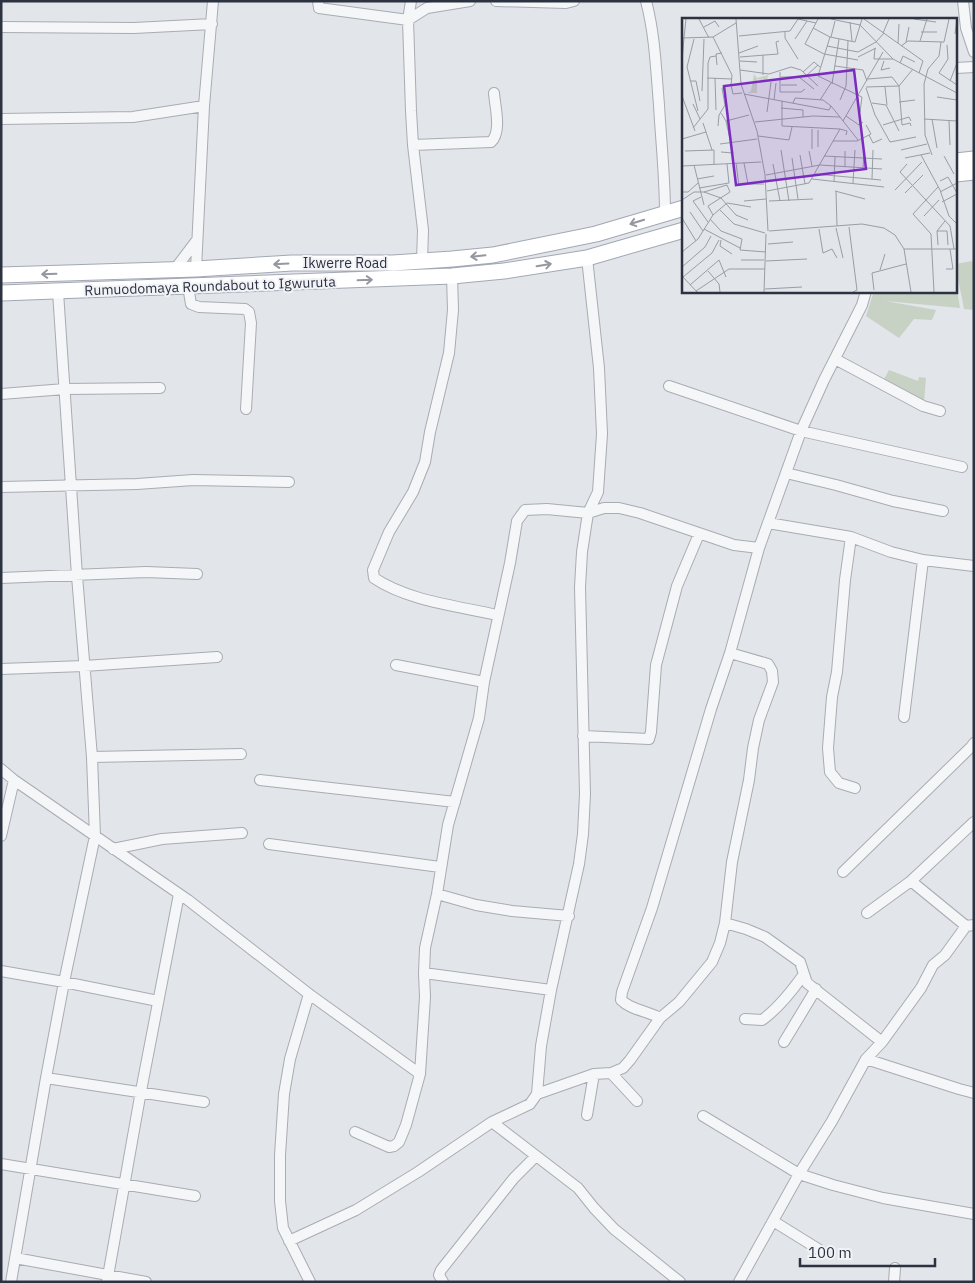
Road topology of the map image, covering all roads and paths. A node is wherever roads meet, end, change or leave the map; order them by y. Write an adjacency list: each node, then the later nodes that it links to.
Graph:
1 (213, 1): 10 (street)
2 (318, 1): 9 (street)
3 (411, 1): 9 (street)
4 (470, 1): 9 (street)
5 (496, 1): 6 (street)
6 (574, 1)
7 (646, 1): 24 (street)
8 (963, 1): 12 (street)
9 (408, 20): 18 (street)
10 (212, 24): 11 (street); 16 (street)
11 (1, 27)
12 (974, 52)
13 (974, 67): 14 (street)
14 (958, 68)
15 (494, 93): 18 (street)
16 (204, 106): 17 (street); 26 (street)
17 (1, 119)
18 (413, 145): 28 (street)
19 (974, 160): 20 (main road)
20 (958, 161)
21 (974, 172): 22 (main road)
22 (958, 174)
23 (682, 209): 24 (main road, Ikwerre Road)
24 (665, 213): 28 (main road, Ikwerre Road, one-way to 28)
25 (682, 231): 27 (main road, Rumuodomaya Roundabout to Igwuruta)
26 (197, 240): 29 (street); 30 (street)
27 (587, 258): 32 (main road, Rumuodomaya Roundabout to Igwuruta, one-way to 27); 51 (street)
28 (422, 262): 30 (main road, Ikwerre Road, one-way to 30)
29 (175, 269): 30 (main road, Ikwerre Road); 31 (main road, Ikwerre Road, one-way to 31)
30 (196, 269): 34 (main road)
31 (1, 275)
32 (452, 276): 33 (main road, Rumuodomaya Roundabout to Igwuruta, one-way to 32); 61 (street)
33 (188, 286): 34 (main road, Rumuodomaya Roundabout to Igwuruta); 42 (street)
34 (58, 292): 36 (main road, Rumuodomaya Roundabout to Igwuruta); 40 (street)
35 (866, 292): 37 (street)
36 (1, 293)
37 (835, 359): 43 (street); 44 (street)
38 (670, 386): 44 (street)
39 (160, 388): 40 (street)
40 (65, 389): 41 (street); 48 (street)
41 (1, 394)
42 (246, 409)
43 (940, 411)
44 (801, 430): 45 (street); 46 (street)
45 (962, 467)
46 (786, 474): 50 (street); 52 (street)
47 (288, 482): 48 (street)
48 (73, 486): 49 (street); 59 (street)
49 (1, 487)
50 (943, 511)
51 (588, 513): 53 (street); 61 (street); 69 (street)
52 (768, 523): 54 (street); 55 (street)
53 (699, 534): 55 (street); 69 (street)
54 (852, 538): 56 (street); 76 (street)
55 (759, 548): 62 (street)
56 (923, 560): 57 (street); 68 (street)
57 (974, 566)
58 (198, 574): 59 (street)
59 (77, 576): 60 (street); 65 (street)
60 (1, 578)
61 (497, 614): 67 (street)
62 (730, 653): 91 (street); 101 (street)
63 (217, 656): 65 (street)
64 (396, 665): 67 (street)
65 (84, 666): 66 (street); 72 (street)
66 (1, 669)
67 (484, 682): 77 (street)
68 (904, 717)
69 (583, 736): 90 (street)
70 (974, 743): 85 (street)
71 (241, 754): 72 (street)
72 (92, 757): 81 (street)
73 (1, 770): 74 (street)
74 (14, 780): 80 (street); 81 (street)
75 (260, 780): 77 (street)
76 (855, 788)
77 (455, 802): 84 (street)
78 (974, 822): 86 (street)
79 (242, 833): 83 (street)
80 (1, 836)
81 (96, 836): 83 (street); 96 (street)
82 (269, 844): 84 (street)
83 (113, 849): 87 (street)
84 (440, 867): 88 (street)
85 (843, 872)
86 (910, 881): 89 (street); 92 (street)
87 (179, 894): 99 (street); 100 (street)
88 (437, 894): 90 (street); 94 (street)
89 (867, 914)
90 (569, 916): 98 (street)
91 (725, 923): 95 (street); 101 (street)
92 (970, 925): 104 (street)
93 (1, 972): 96 (street)
94 (424, 973): 98 (street); 107 (street)
95 (804, 974): 97 (street); 102 (street)
96 (64, 982): 100 (street); 109 (street)
97 (816, 989): 103 (street); 104 (street)
98 (551, 990): 112 (street)
99 (309, 994): 107 (street); 127 (street)
100 (158, 1001): 110 (street)
101 (660, 1018): 106 (street)
102 (745, 1018)
103 (784, 1042)
104 (882, 1042): 105 (street)
105 (866, 1059): 111 (street); 122 (street)
106 (611, 1073): 108 (street); 113 (street)
107 (420, 1074): 118 (street)
108 (594, 1074): 112 (street); 115 (street)
109 (46, 1078): 110 (street); 121 (street)
110 (141, 1092): 114 (street); 123 (street)
111 (974, 1093)
112 (537, 1094): 117 (street)
113 (637, 1101)
114 (204, 1102)
115 (587, 1115)
116 (703, 1116): 122 (street)
117 (492, 1122): 119 (street); 127 (street)
118 (355, 1132)
119 (536, 1156): 135 (street); 136 (street)
120 (1, 1164): 121 (street)
121 (30, 1168): 123 (street); 129 (street)
122 (798, 1174): 125 (street); 126 (street)
123 (125, 1184): 124 (street); 131 (street)
124 (195, 1196)
125 (974, 1214)
126 (772, 1221): 128 (street); 137 (street)
127 (289, 1240): 134 (street)
128 (823, 1252)
129 (15, 1258): 131 (street); 132 (street)
130 (895, 1268): 138 (street)
131 (108, 1278): 133 (street)
132 (11, 1282)
133 (146, 1282)
134 (310, 1282)
135 (443, 1282)
136 (680, 1282)
137 (739, 1282)
138 (894, 1282)

